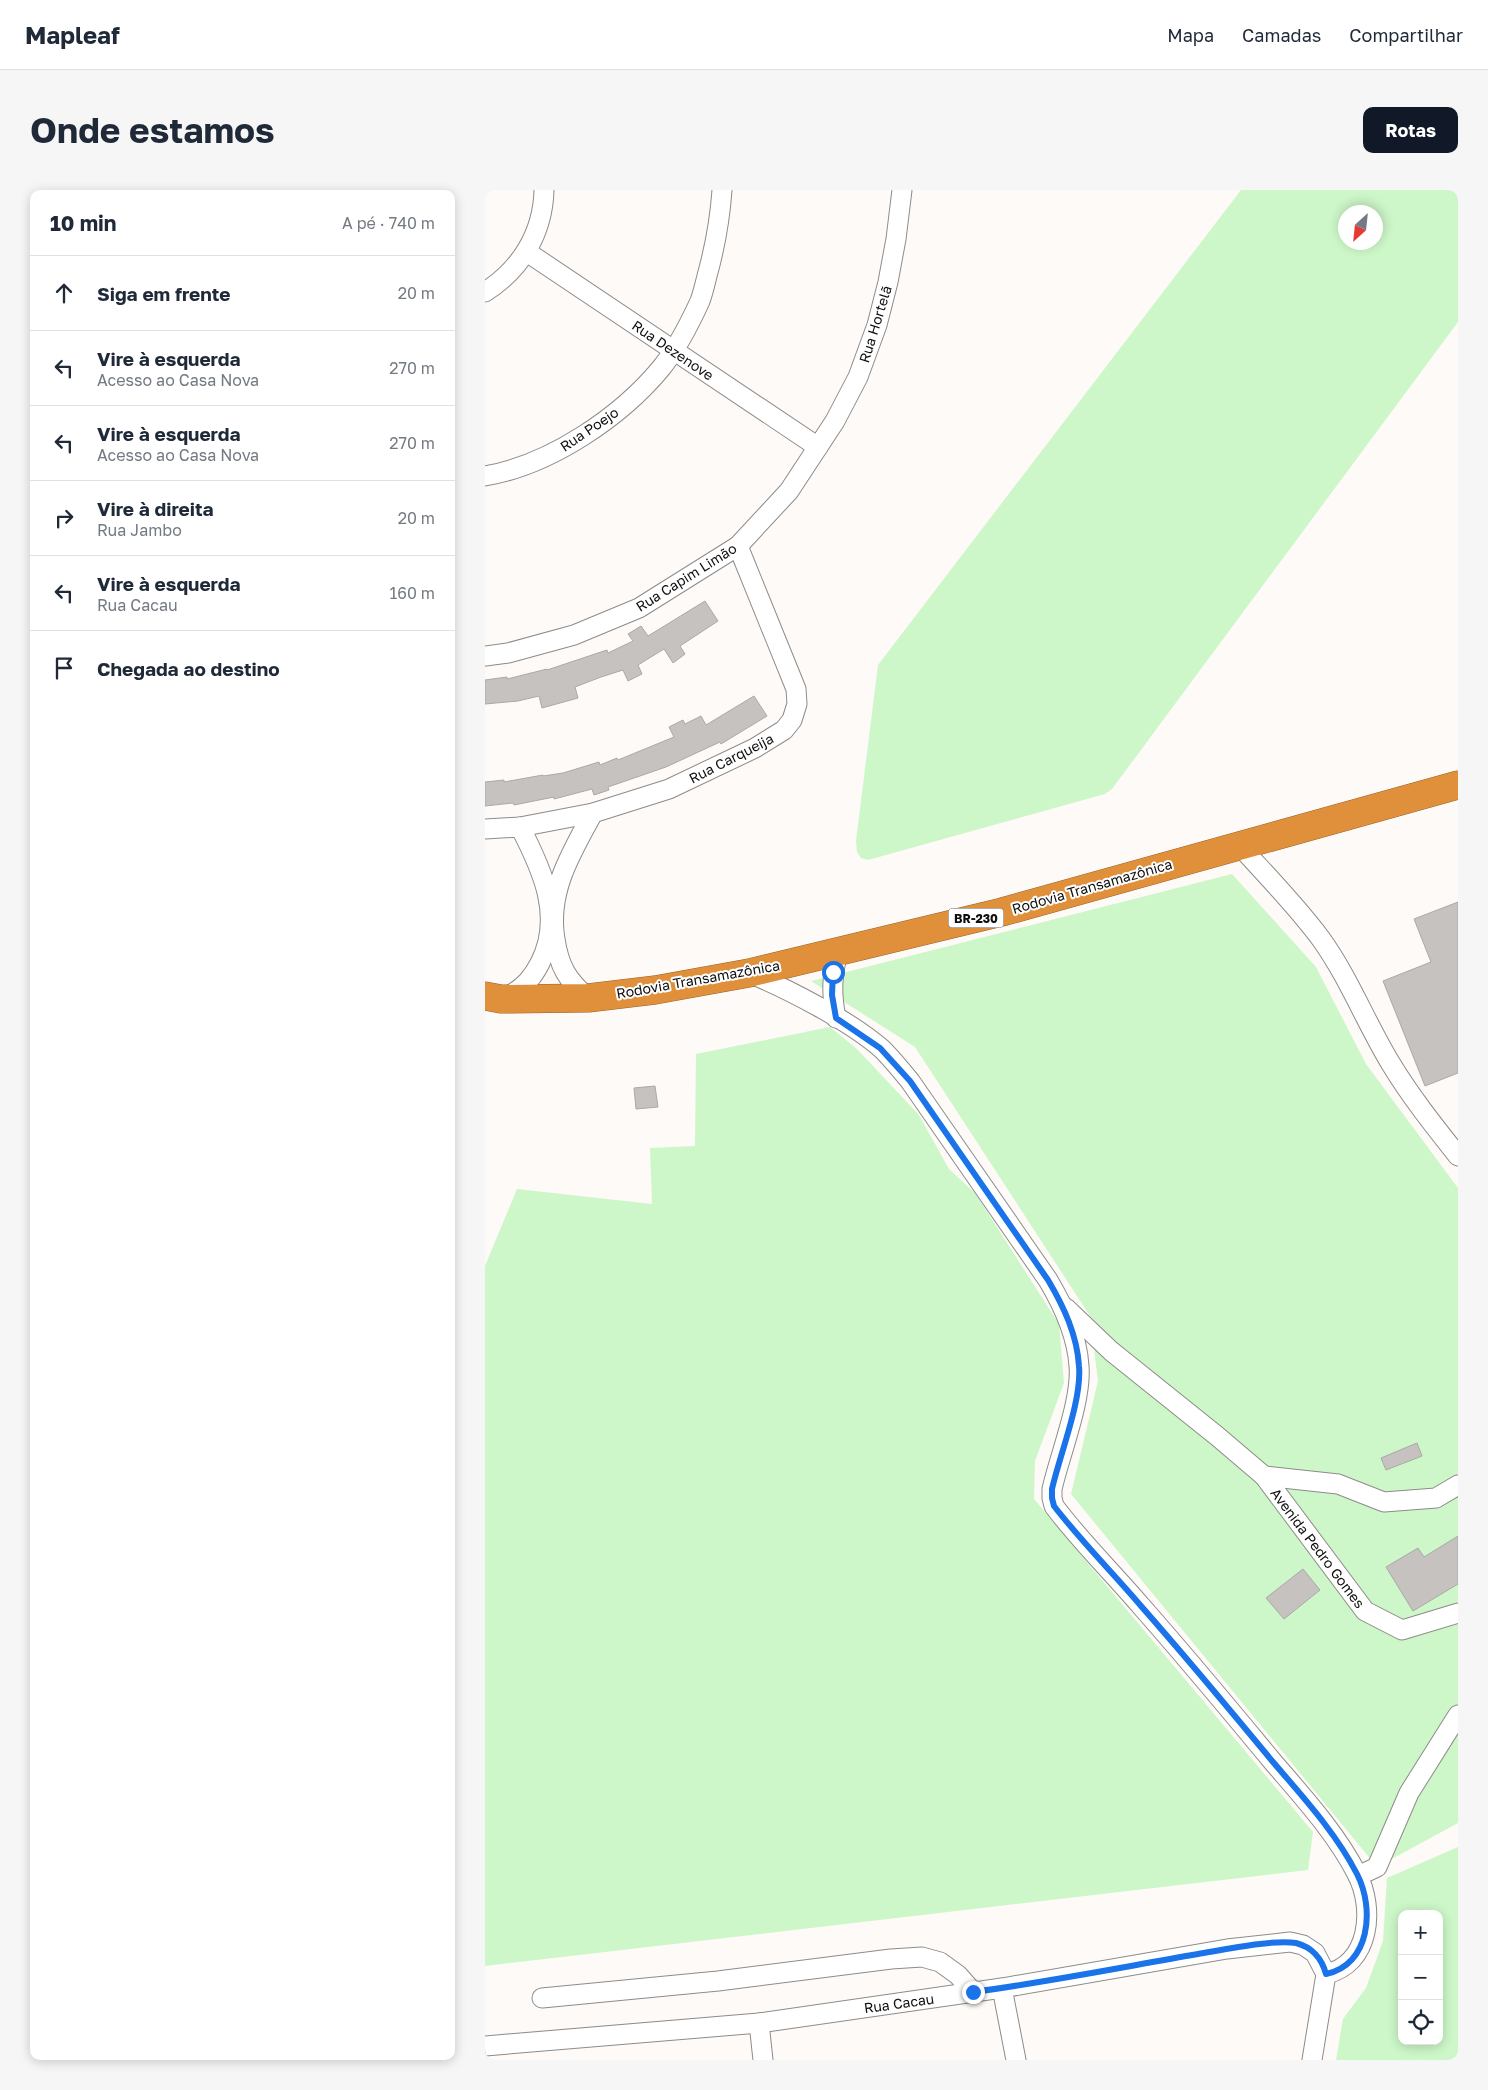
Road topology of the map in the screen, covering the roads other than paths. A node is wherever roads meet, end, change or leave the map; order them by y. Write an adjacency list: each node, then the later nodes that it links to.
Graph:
1 (544, 190): 4 (street)
2 (722, 190): 6 (street, Rua Poejo)
3 (902, 190): 7 (street, Rua Hortelã)
4 (527, 252): 5 (street); 6 (street, Rua Dezenove)
5 (485, 292)
6 (673, 350): 7 (street, Rua Dezenove); 8 (street, Rua Poejo)
7 (818, 447): 9 (street, Rua Capim Limão)
8 (485, 476)
9 (738, 546): 10 (street, Rua Capim Limão); 12 (street, Rua Carqueija)
10 (485, 656)
11 (1458, 785): 15 (highway, Rodovia Transamazônica / BR-230)
12 (593, 813): 13 (street, Rua Carqueija); 16 (street)
13 (520, 827): 14 (street, Rua Carqueija); 16 (street)
14 (485, 829)
15 (1238, 844): 17 (highway, Rodovia Transamazônica / BR-230); 22 (street)
16 (552, 917): 19 (street); 20 (street)
17 (838, 951): 18 (highway, Rodovia Transamazônica / BR-230); 21 (street)
18 (749, 972): 20 (highway, Rodovia Transamazônica / BR-230); 21 (street)
19 (493, 997): 20 (highway, Rodovia Transamazônica / BR-230)
20 (587, 998)
21 (836, 1018): 23 (street)
22 (1458, 1156)
23 (1062, 1303): 24 (street, Avenida Pedro Gomes); 28 (street)
24 (1264, 1476): 25 (street, Avenida Pedro Gomes); 26 (street, Avenida Pedro Gomes)
25 (1458, 1485)
26 (1458, 1613)
27 (1458, 1715): 28 (street)
28 (1358, 1876): 29 (street)
29 (1326, 1974): 30 (street, Rua Cacau); 37 (street)
30 (1002, 1988): 31 (street, Rua Cacau); 36 (street)
31 (973, 1992): 32 (street); 33 (street, Rua Cacau)
32 (542, 1998)
33 (759, 2023): 34 (street, Rua Cacau); 35 (street)
34 (485, 2046)
35 (763, 2060)
36 (1016, 2060)
37 (1312, 2060)

